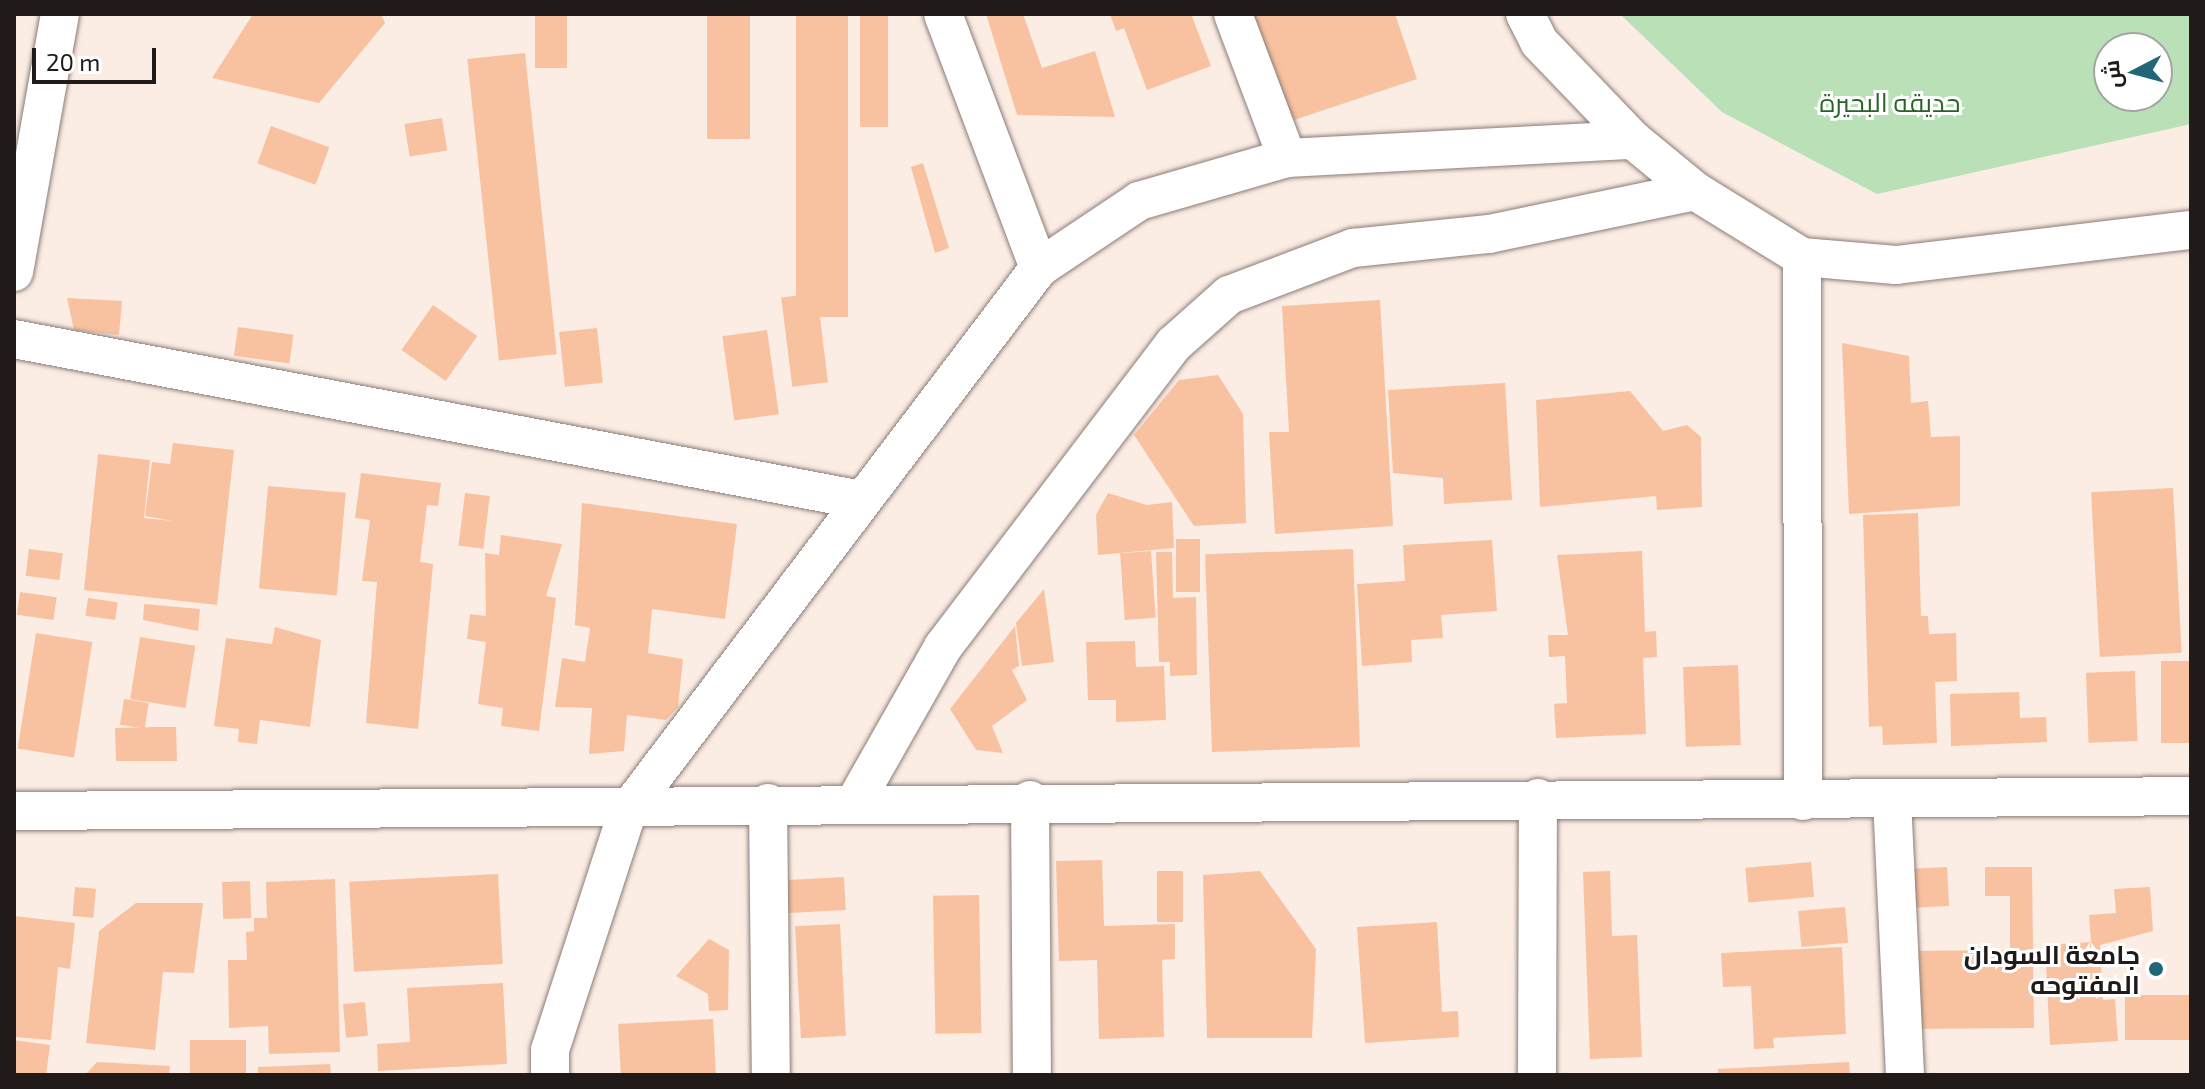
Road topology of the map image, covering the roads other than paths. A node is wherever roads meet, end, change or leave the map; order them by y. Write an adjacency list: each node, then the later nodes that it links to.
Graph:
1 (60, 14): 11 (street)
2 (943, 14): 10 (street)
3 (1233, 14): 6 (street)
4 (1525, 14): 5 (street)
5 (1633, 140): 6 (street); 7 (street)
6 (1287, 158): 10 (street)
7 (1695, 191): 9 (street); 19 (street)
8 (2191, 230): 9 (street)
9 (1802, 257): 18 (street)
10 (1039, 268): 13 (street)
11 (14, 272)
12 (14, 339): 13 (street)
13 (861, 500): 21 (street)
14 (2191, 796): 16 (street)
15 (1538, 798): 17 (street); 18 (street); 27 (street)
16 (1892, 799): 18 (street); 28 (street)
17 (1030, 800): 19 (street); 26 (street)
18 (1803, 801)
19 (855, 802): 20 (street)
20 (768, 803): 21 (street); 25 (street)
21 (628, 810): 22 (street); 23 (street)
22 (14, 811)
23 (550, 1063): 24 (street)
24 (522, 1075)
25 (771, 1075)
26 (1032, 1075)
27 (1537, 1075)
28 (1905, 1075)

